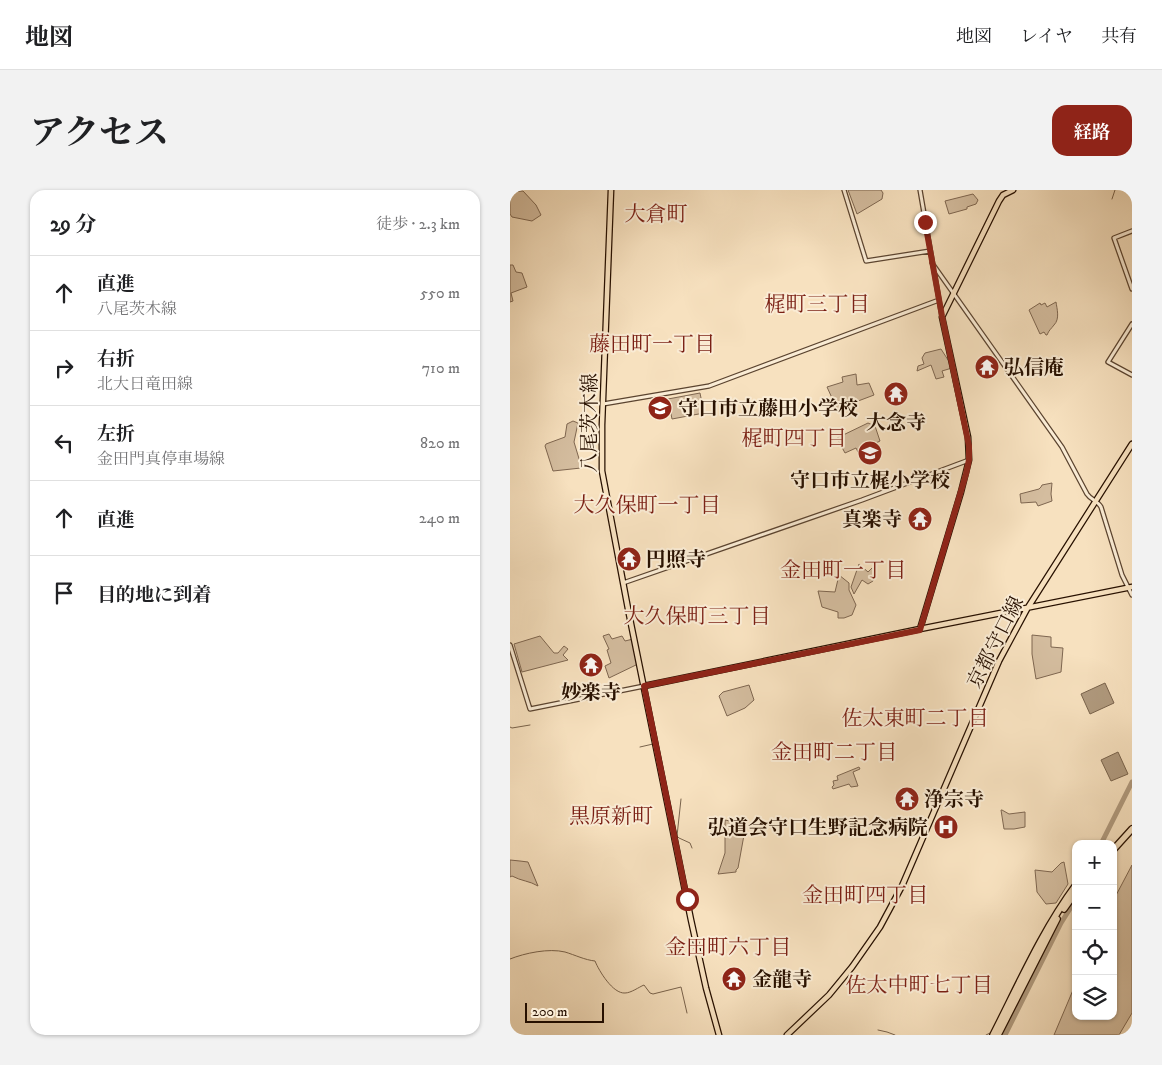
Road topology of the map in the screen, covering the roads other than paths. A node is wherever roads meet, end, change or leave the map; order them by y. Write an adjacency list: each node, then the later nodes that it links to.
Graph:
1 (611, 190): 14 (main road, 八尾茨木線)
2 (844, 190): 6 (street)
3 (920, 190): 6 (street)
4 (1013, 190): 9 (main road)
5 (1132, 231): 8 (street)
6 (930, 251): 7 (street)
7 (932, 263): 9 (street); 10 (street)
8 (1132, 289)
9 (954, 293): 11 (main road); 17 (street)
10 (939, 300): 11 (street); 14 (street)
11 (942, 316): 16 (main road)
12 (1132, 324): 13 (street)
13 (1132, 375)
14 (603, 404): 18 (main road, 八尾茨木線)
15 (1132, 444): 17 (main road, 京都守口線)
16 (969, 460): 18 (street); 22 (main road)
17 (1095, 501): 19 (street); 21 (main road, 京都守口線)
18 (623, 583): 24 (main road, 八尾茨木線)
19 (1130, 588): 20 (street); 21 (main road)
20 (1132, 595)
21 (1027, 608): 22 (main road); 32 (main road, 京都守口線)
22 (920, 630): 24 (main road)
23 (510, 645): 24 (street)
24 (644, 686): 31 (main road, 八尾茨木線)
25 (1132, 824): 27 (highway)
26 (1132, 829): 28 (highway)
27 (1117, 840)
28 (1117, 846)
29 (1072, 891): 33 (highway)
30 (1072, 898): 34 (highway)
31 (719, 1035)
32 (787, 1035)
33 (993, 1035)
34 (998, 1035)

